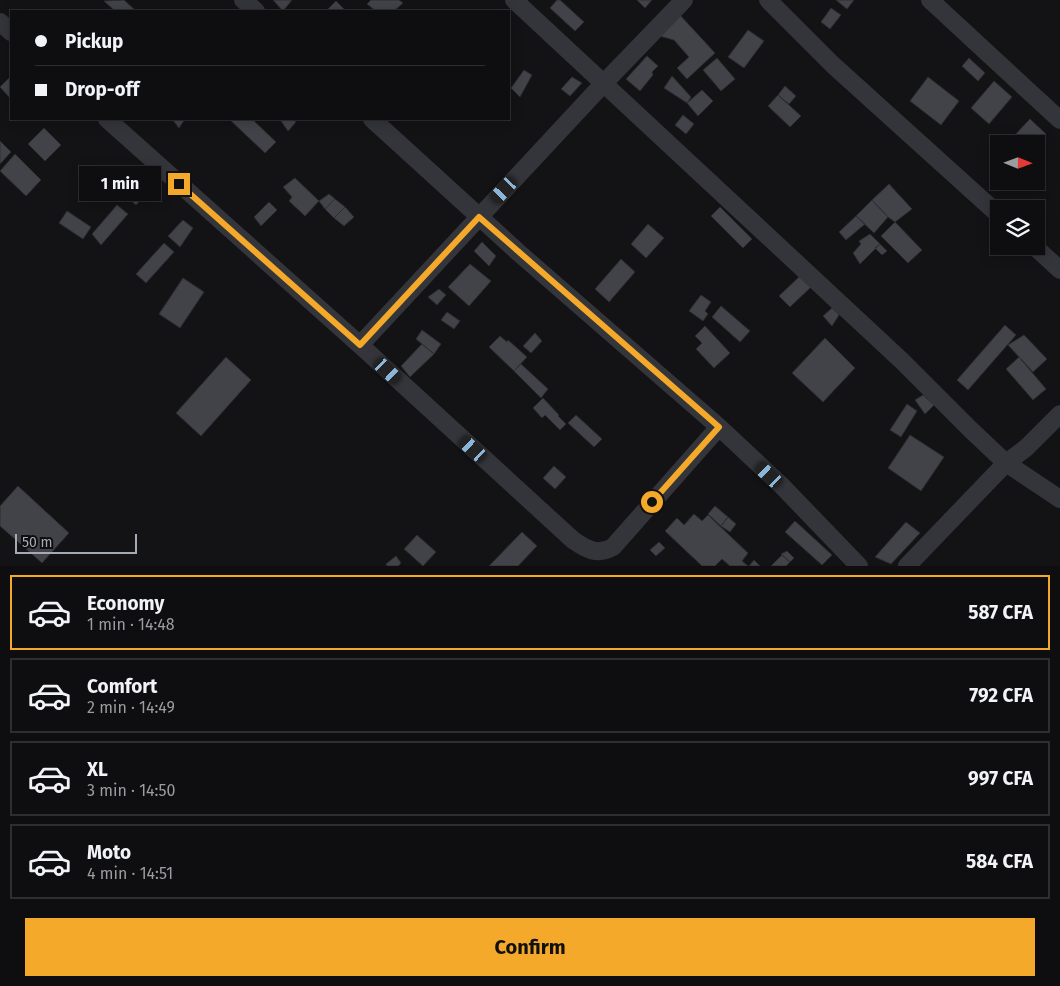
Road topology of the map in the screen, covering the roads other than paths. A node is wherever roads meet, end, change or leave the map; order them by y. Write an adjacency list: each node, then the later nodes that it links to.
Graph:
1 (243, 0): 6 (street)
2 (514, 0): 9 (street)
3 (684, 0): 9 (street)
4 (768, 0): 13 (street)
5 (930, 0): 12 (street)
6 (255, 10)
7 (0, 22): 8 (street)
8 (10, 31)
9 (604, 83): 14 (street); 20 (street)
10 (108, 120): 17 (street)
11 (373, 120): 14 (street)
12 (1060, 120)
13 (990, 207)
14 (479, 217): 17 (street); 19 (street)
15 (1044, 255): 16 (street)
16 (1060, 270)
17 (360, 345): 19 (street)
18 (1060, 414): 20 (street)
19 (719, 427): 22 (street)
20 (1006, 463): 21 (street); 23 (street)
21 (1060, 499)
22 (859, 566)
23 (907, 566)

